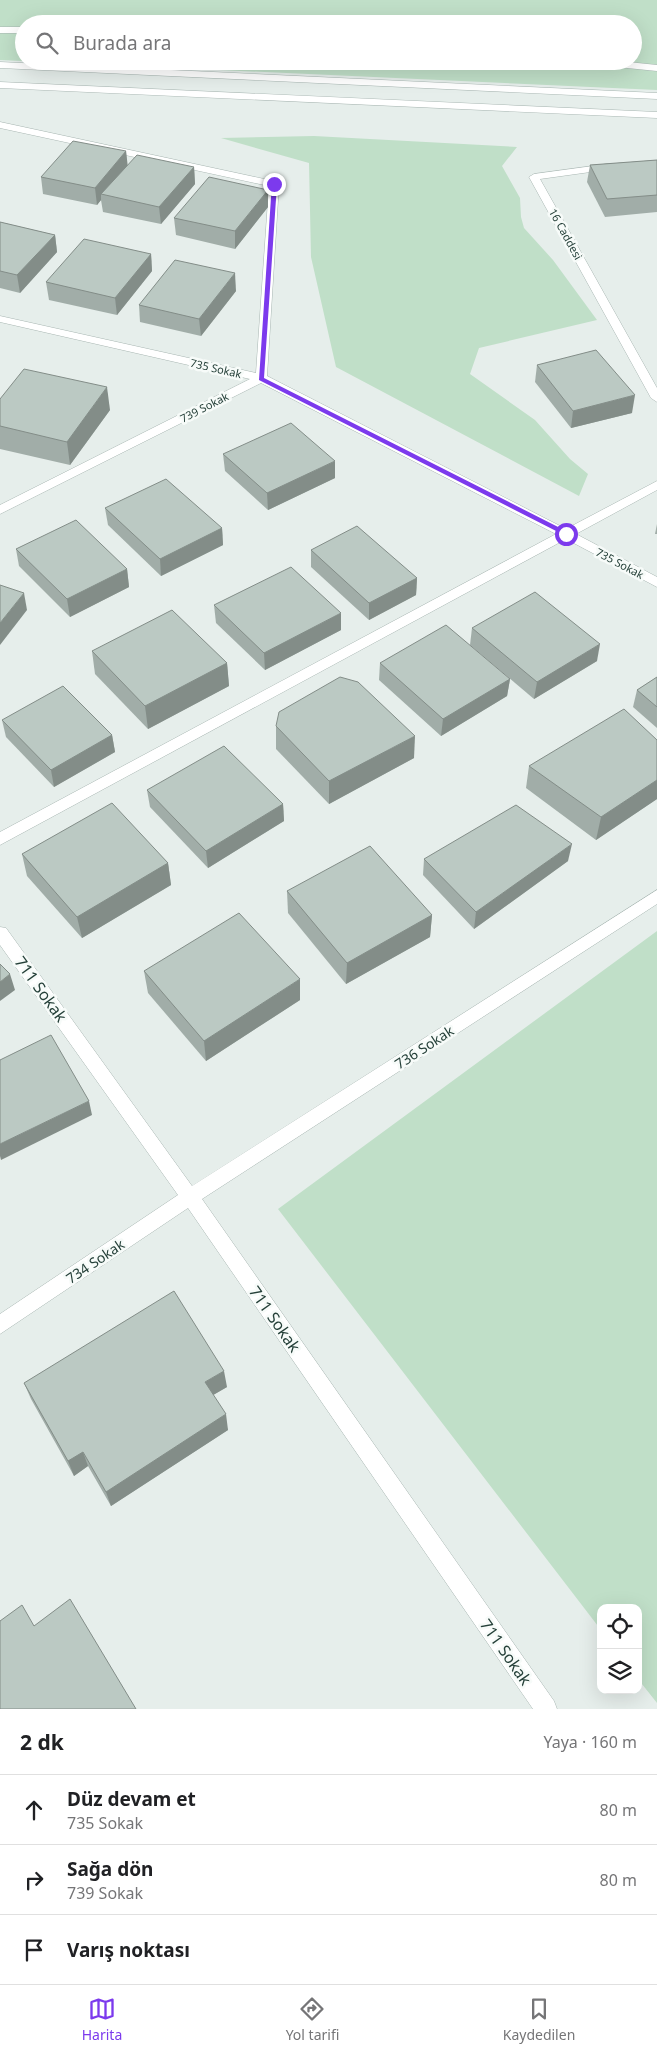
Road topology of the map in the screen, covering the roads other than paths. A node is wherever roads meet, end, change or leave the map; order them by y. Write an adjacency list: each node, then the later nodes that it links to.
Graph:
1 (0, 30): 2 (street)
2 (15, 30)
3 (0, 65): 4 (street)
4 (15, 66)
5 (642, 66): 6 (street)
6 (657, 68)
7 (106, 70): 9 (street)
8 (0, 85): 10 (street)
9 (657, 96)
10 (657, 115)
11 (0, 125): 14 (street)
12 (619, 166): 15 (street, 16 Caddesi)
13 (0, 319): 14 (street, 735 Sokak)
14 (261, 378): 17 (street, 739 Sokak); 18 (street, 735 Sokak)
15 (657, 398)
16 (657, 485): 18 (street)
17 (0, 510)
18 (566, 534): 19 (street, 735 Sokak); 20 (street)
19 (657, 583)
20 (0, 839)
21 (657, 896): 23 (street, 736 Sokak)
22 (0, 933): 23 (street, 711 Sokak)
23 (190, 1197): 24 (street, 734 Sokak); 25 (street, 711 Sokak)
24 (0, 1325)
25 (546, 1709)

